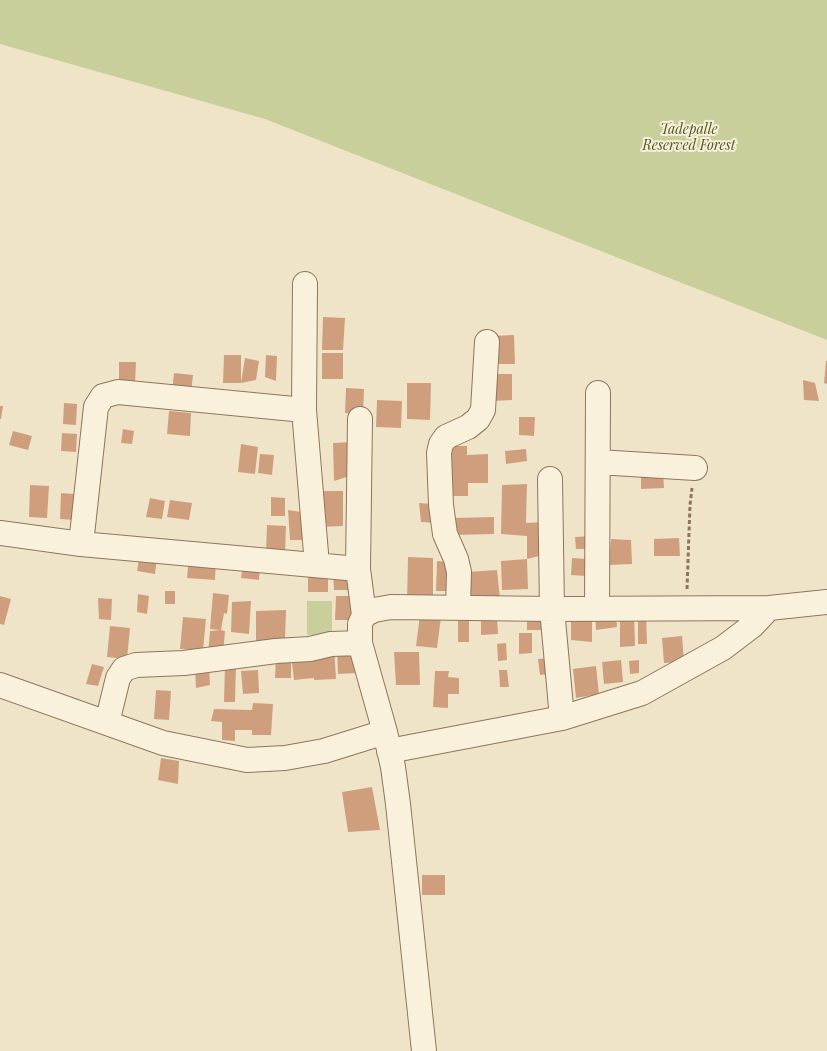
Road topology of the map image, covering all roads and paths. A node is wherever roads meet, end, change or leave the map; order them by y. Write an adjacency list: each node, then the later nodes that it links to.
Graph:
1 (305, 284): 4 (street)
2 (487, 342): 14 (street)
3 (598, 393): 6 (street)
4 (304, 410): 10 (street); 11 (street)
5 (360, 419): 12 (street)
6 (598, 462): 7 (street); 15 (street)
7 (695, 468): 16 (path)
8 (550, 479): 18 (street)
9 (0, 533): 10 (street)
10 (80, 544): 11 (street)
11 (317, 565): 12 (street)
12 (358, 569): 19 (street)
13 (827, 602): 17 (street)
14 (458, 608): 18 (street); 19 (street)
15 (598, 608): 16 (street); 18 (street)
16 (685, 608): 17 (street)
17 (769, 608): 22 (street)
18 (552, 609): 22 (street)
19 (364, 615): 20 (street)
20 (360, 643): 23 (street); 24 (street)
21 (0, 685): 23 (street)
22 (562, 718): 24 (street)
23 (107, 723): 24 (street)
24 (387, 742): 25 (street)
25 (424, 1051)

